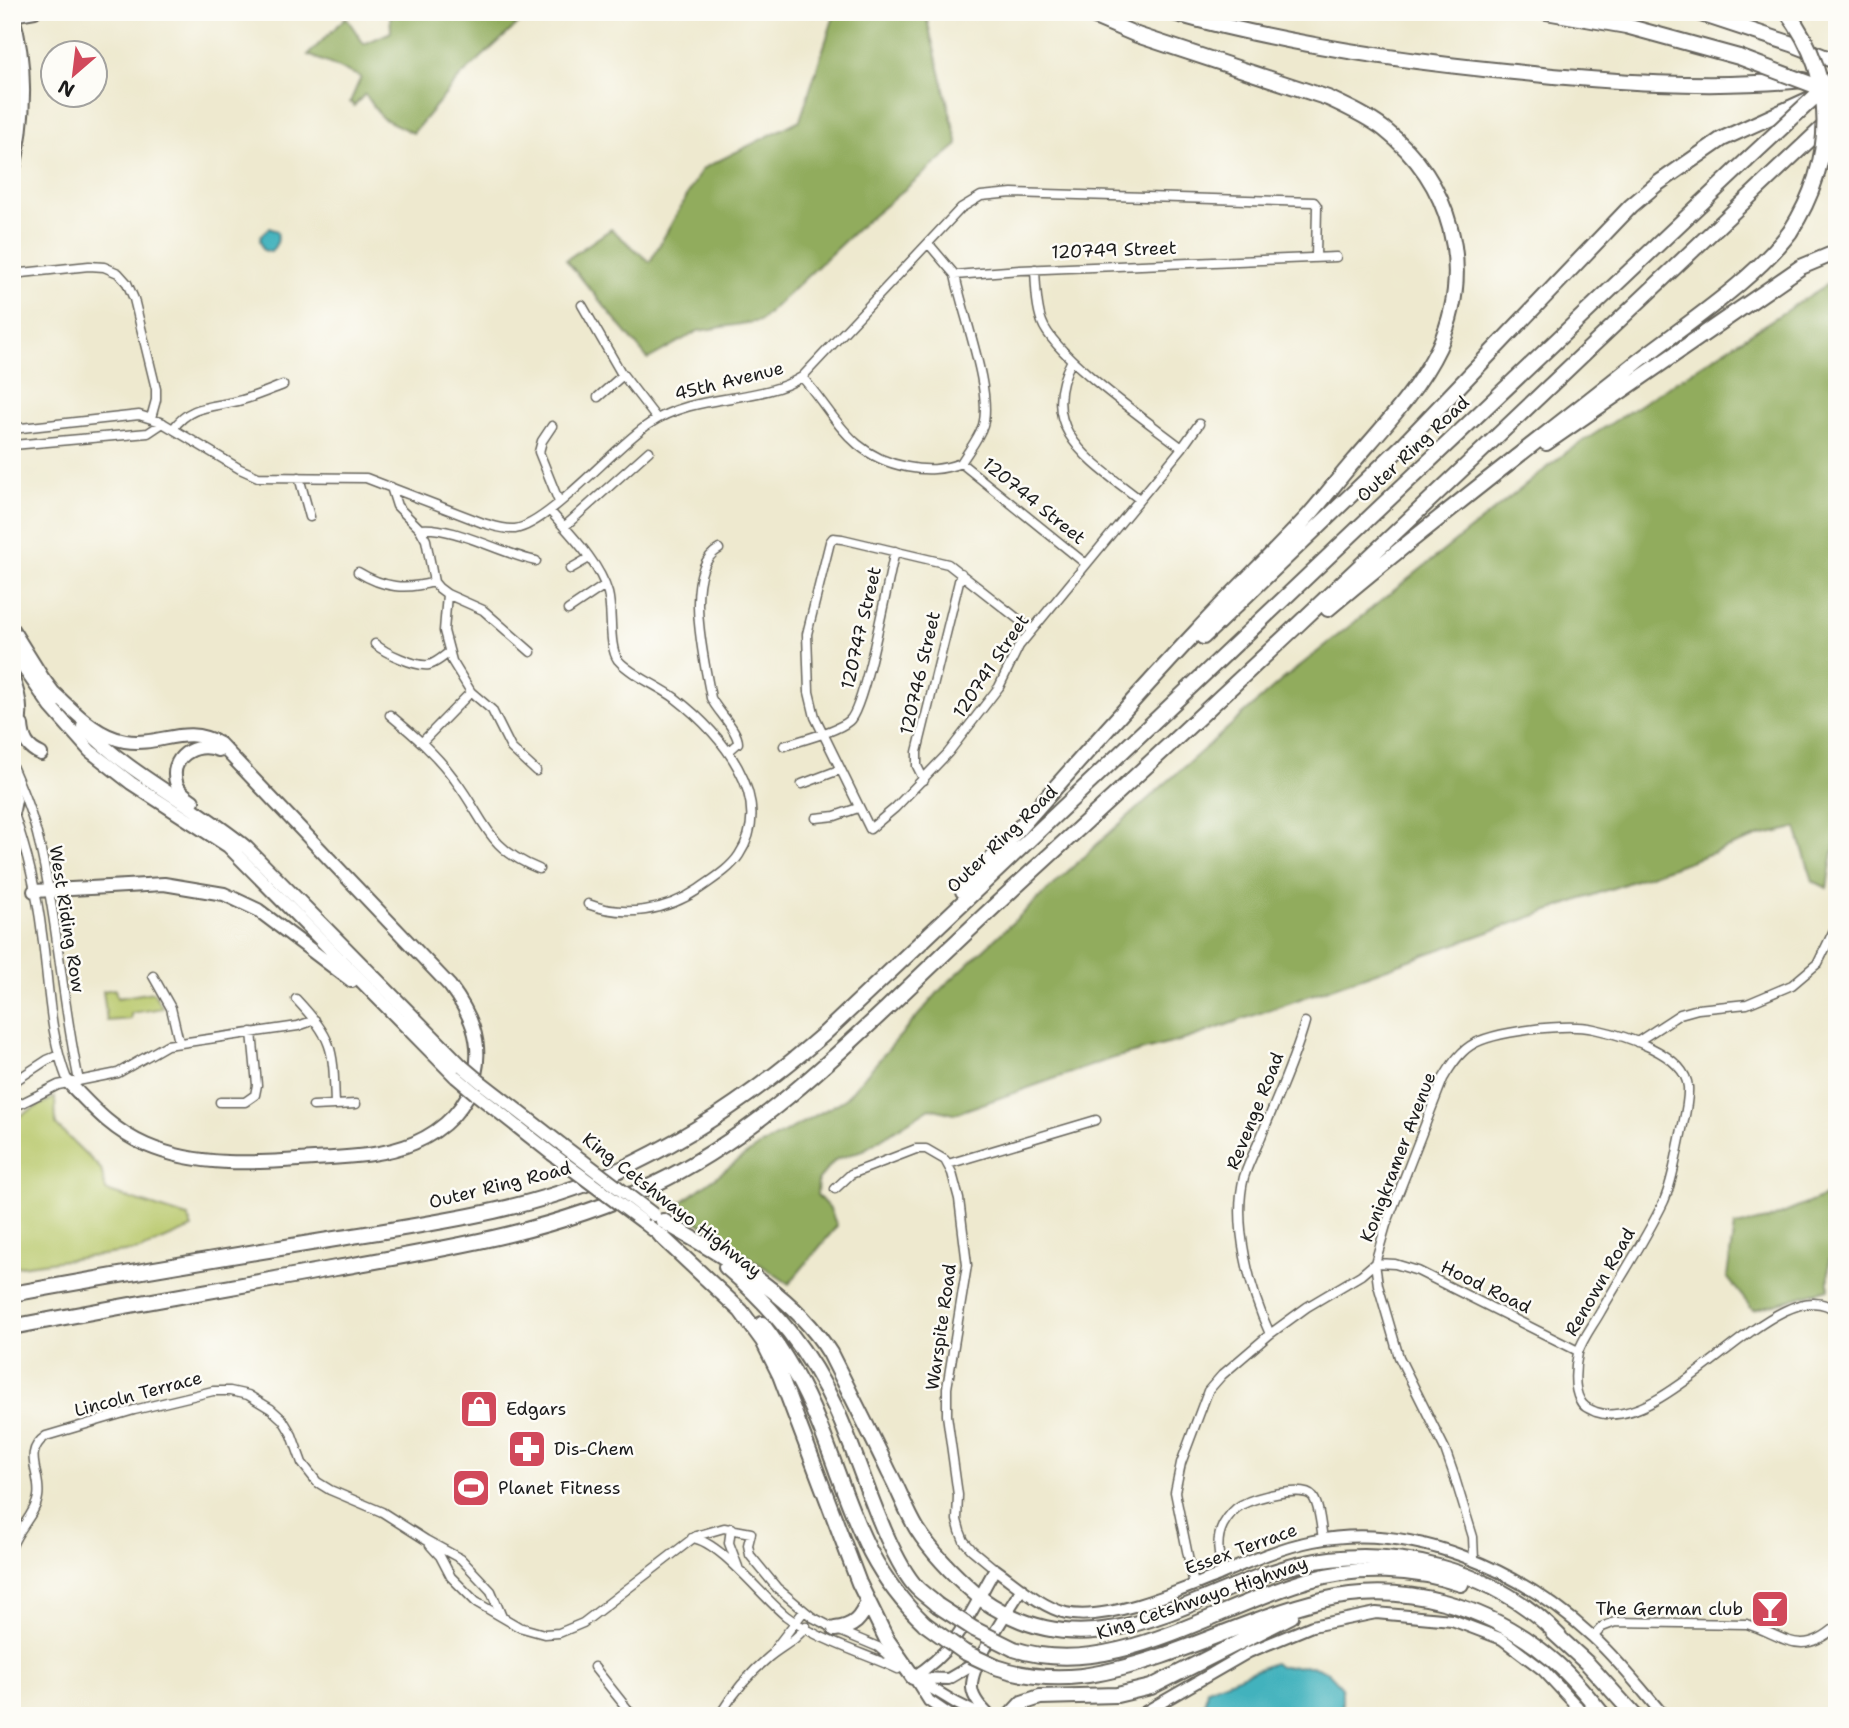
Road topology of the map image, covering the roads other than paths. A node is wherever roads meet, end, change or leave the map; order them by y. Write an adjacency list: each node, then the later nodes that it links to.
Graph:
1 (35, 12): 7 (street)
2 (1083, 12): 70 (highway)
3 (1170, 12): 9 (highway)
4 (1546, 12): 10 (highway, bridge)
5 (1695, 12): 8 (highway)
6 (1787, 12): 39 (highway, bridge)
7 (13, 15): 12 (main road)
8 (1837, 62)
9 (1837, 75): 95 (highway, Outer Ring Road, bridge)
10 (1837, 93): 70 (highway)
11 (1837, 114): 67 (highway)
12 (12, 177)
13 (928, 243): 15 (street, 45th Avenue); 19 (street); 23 (street, 45th Avenue)
14 (1837, 251): 39 (highway)
15 (1316, 257): 16 (street, 120749 Street); 17 (street, 120749 Street)
16 (1336, 257)
17 (1035, 269): 19 (street, 120749 Street); 21 (street)
18 (12, 274): 26 (street)
19 (955, 275): 36 (street)
20 (582, 305): 22 (street)
21 (1072, 360): 34 (street); 40 (street)
22 (623, 375): 25 (street); 27 (street)
23 (802, 377): 27 (street, 45th Avenue); 36 (street)
24 (284, 385): 32 (street)
25 (598, 397)
26 (151, 418): 28 (street, 45th Avenue); 31 (street, 45th Avenue)
27 (657, 419): 41 (street, 45th Avenue)
28 (163, 423): 32 (street, 45th Avenue); 33 (street)
29 (1199, 424): 34 (street, 120741 Street)
30 (552, 426): 41 (street)
31 (12, 429)
32 (173, 429): 37 (street, 45th Avenue)
33 (13, 445)
34 (1182, 448): 40 (street, 120741 Street)
35 (649, 451): 44 (street)
36 (961, 463): 50 (street, 120744 Street)
37 (299, 477): 38 (street, 45th Avenue); 43 (street)
38 (391, 487): 42 (street, 45th Avenue); 45 (street)
39 (1463, 498): 67 (highway)
40 (1139, 499): 50 (street, 120741 Street)
41 (559, 502): 42 (street, 45th Avenue)
42 (550, 511): 44 (street)
43 (310, 517)
44 (564, 527): 48 (street)
45 (420, 529): 49 (street); 54 (street)
46 (719, 549): 75 (street)
47 (895, 551): 53 (street); 71 (street, 120747 Street); 71 (street)
48 (589, 558): 51 (street); 55 (street)
49 (536, 561)
50 (1086, 564): 59 (street, 120741 Street)
51 (570, 569)
52 (358, 572): 54 (street)
53 (961, 573): 59 (street); 81 (street, 120746 Street)
54 (434, 582): 56 (street)
55 (605, 585): 57 (street); 75 (street)
56 (447, 594): 62 (street); 63 (street)
57 (568, 610)
58 (12, 629): 66 (main road, King Cetshwayo Highway)
59 (1032, 630): 81 (street, 120741 Street)
60 (376, 644): 63 (street)
61 (12, 652): 98 (main road, King Cetshwayo Highway)
62 (531, 652)
63 (449, 653): 65 (street)
64 (12, 677): 69 (main road)
65 (471, 692): 72 (street); 80 (street)
66 (54, 693): 77 (main road); 87 (main road, King Cetshwayo Highway)
67 (1216, 704): 122 (highway)
68 (390, 715): 72 (street)
69 (22, 717): 73 (main road); 76 (main road)
70 (1119, 718): 95 (highway)
71 (822, 732): 74 (street, 120747 Street); 79 (street)
72 (422, 742): 88 (street)
73 (12, 745)
74 (784, 746)
75 (729, 751): 91 (street)
76 (41, 754)
77 (236, 762): 87 (main road); 107 (main road)
78 (12, 766): 89 (street, West Riding Row)
79 (839, 770): 82 (street); 84 (street)
80 (536, 771)
81 (924, 780): 84 (street, 120741 Street)
82 (802, 784)
83 (12, 789): 85 (main road)
84 (858, 808): 86 (street)
85 (13, 809): 90 (street, West Riding Row)
86 (817, 818)
87 (236, 839): 105 (main road, King Cetshwayo Highway)
88 (539, 869)
89 (49, 890): 90 (main road); 93 (street, West Riding Row); 98 (main road)
90 (34, 891): 94 (street, West Riding Row)
91 (588, 904)
92 (1837, 924): 102 (street)
93 (56, 939): 94 (street); 107 (street, West Riding Row)
94 (43, 941): 104 (street, West Riding Row)
95 (889, 973): 120 (highway, Outer Ring Road)
96 (153, 976): 103 (street)
97 (296, 999): 99 (street)
98 (389, 1009): 105 (main road, King Cetshwayo Highway)
99 (315, 1020): 101 (street); 110 (street)
100 (1305, 1022): 123 (street, Revenge Road)
101 (252, 1032): 103 (street); 108 (street)
102 (1637, 1041): 119 (street, Konigkramer Avenue); 124 (street, Renown Road)
103 (179, 1042): 107 (street)
104 (59, 1055): 106 (street); 107 (street, West Riding Row)
105 (459, 1071): 114 (main road, King Cetshwayo Highway, bridge)
106 (12, 1083)
107 (75, 1085): 112 (street)
108 (220, 1102)
109 (356, 1104): 110 (street)
110 (335, 1105): 111 (street)
111 (313, 1106)
112 (12, 1108)
113 (1096, 1120): 115 (street)
114 (557, 1149): 117 (main road, King Cetshwayo Highway, bridge); 118 (main road, King Cetshwayo Highway, bridge)
115 (948, 1164): 116 (street); 131 (street, Warspite Road)
116 (835, 1189)
117 (659, 1218): 137 (highway); 148 (highway, King Cetshwayo Highway, bridge)
118 (661, 1236): 138 (highway, King Cetshwayo Highway, bridge); 139 (highway)
119 (1375, 1263): 123 (street); 124 (street, Hood Road); 130 (street, Konigkramer Avenue)
120 (12, 1294)
121 (1837, 1312): 124 (street, Renown Road)
122 (12, 1327)
123 (1270, 1334): 134 (street)
124 (1578, 1351)
125 (731, 1528): 126 (street, Lincoln Terrace); 132 (street); 141 (street, Lincoln Terrace)
126 (692, 1538): 132 (street); 143 (street, Lincoln Terrace)
127 (1323, 1539): 130 (street, Essex Terrace); 133 (street, Essex Terrace); 133 (street)
128 (426, 1540): 129 (street, Lincoln Terrace); 136 (street, Lincoln Terrace); 140 (street, Lincoln Terrace)
129 (12, 1546)
130 (1474, 1560): 149 (street, Essex Terrace)
131 (995, 1569): 135 (street, Essex Terrace); 137 (street)
132 (740, 1570): 144 (street)
133 (1223, 1573): 134 (street, Essex Terrace)
134 (1194, 1585): 135 (street, Essex Terrace)
135 (1022, 1588): 142 (street)
136 (491, 1591): 140 (street); 143 (street, Lincoln Terrace)
137 (979, 1597): 142 (highway); 153 (street)
138 (1323, 1599): 160 (highway); 163 (highway, King Cetshwayo Highway)
139 (869, 1601): 147 (highway); 153 (highway)
140 (476, 1602): 143 (street, Lincoln Terrace)
141 (808, 1614): 144 (street); 146 (street); 147 (street, Lincoln Terrace)
142 (1007, 1614): 148 (highway); 151 (street)
143 (502, 1616)
144 (796, 1623): 146 (street); 150 (street)
145 (1837, 1626): 149 (street)
146 (805, 1628): 150 (street); 153 (street)
147 (835, 1629): 153 (street, Lincoln Terrace)
148 (1559, 1636): 164 (highway, King Cetshwayo Highway)
149 (1593, 1637): 165 (street, Essex Terrace)
150 (771, 1656): 156 (street)
151 (977, 1662): 153 (street); 159 (street)
152 (594, 1667): 155 (street)
153 (913, 1677): 157 (street); 158 (street)
154 (1574, 1710): 161 (street); 162 (street)
155 (633, 1716)
156 (719, 1716)
157 (951, 1716)
158 (982, 1716)
159 (990, 1716)
160 (1010, 1716)
161 (1138, 1716)
162 (1586, 1716)
163 (1604, 1716)
164 (1635, 1716)
165 (1664, 1716)

